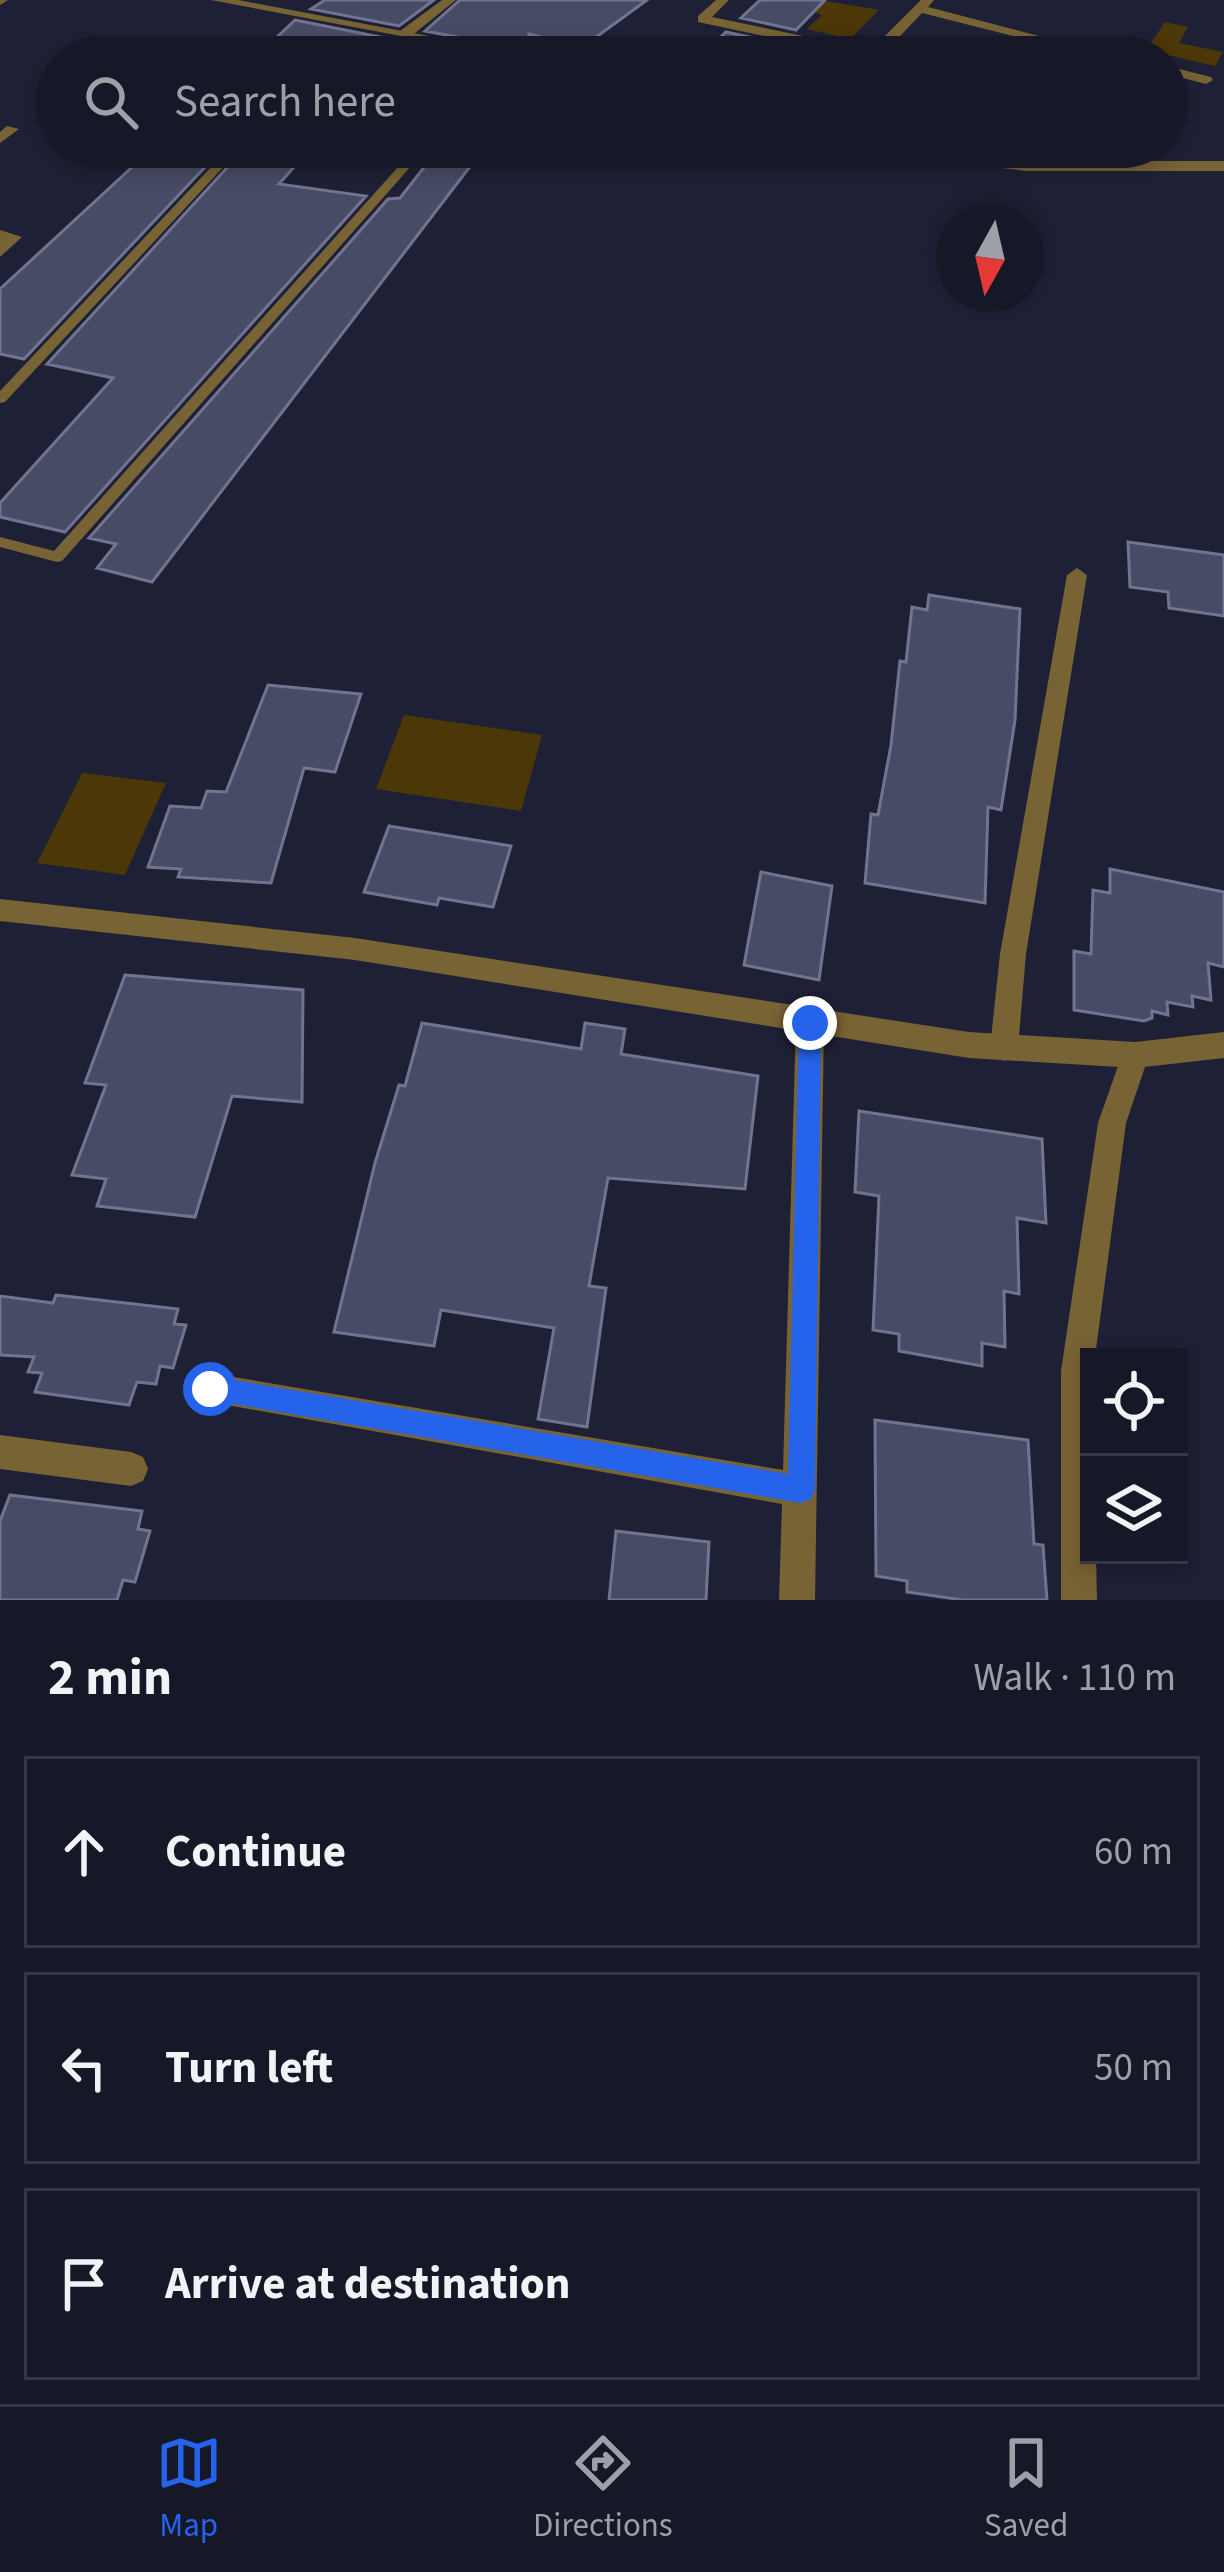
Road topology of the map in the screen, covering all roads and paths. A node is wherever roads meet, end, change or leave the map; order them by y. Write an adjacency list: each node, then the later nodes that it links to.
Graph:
1 (218, 0): 5 (street)
2 (450, 0): 5 (street)
3 (723, 0): 7 (street)
4 (924, 4): 8 (street); 9 (street)
5 (405, 34): 6 (street)
6 (416, 36)
7 (784, 36)
8 (893, 36)
9 (1038, 36)
10 (1188, 75): 11 (street)
11 (1206, 80)
12 (1188, 166): 13 (street)
13 (1224, 166)
14 (216, 168): 18 (lane)
15 (403, 168): 19 (lane)
16 (0, 235): 17 (street)
17 (0, 252)
18 (0, 399)
19 (0, 542)
20 (1077, 575): 24 (street)
21 (0, 910): 22 (street)
22 (810, 1023): 24 (street); 29 (street)
23 (1224, 1045): 25 (street)
24 (1004, 1048): 25 (street)
25 (1135, 1055): 31 (street)
26 (210, 1389): 29 (street)
27 (0, 1452): 28 (street)
28 (131, 1469)
29 (801, 1490): 30 (street)
30 (796, 1600)
31 (1079, 1600)

